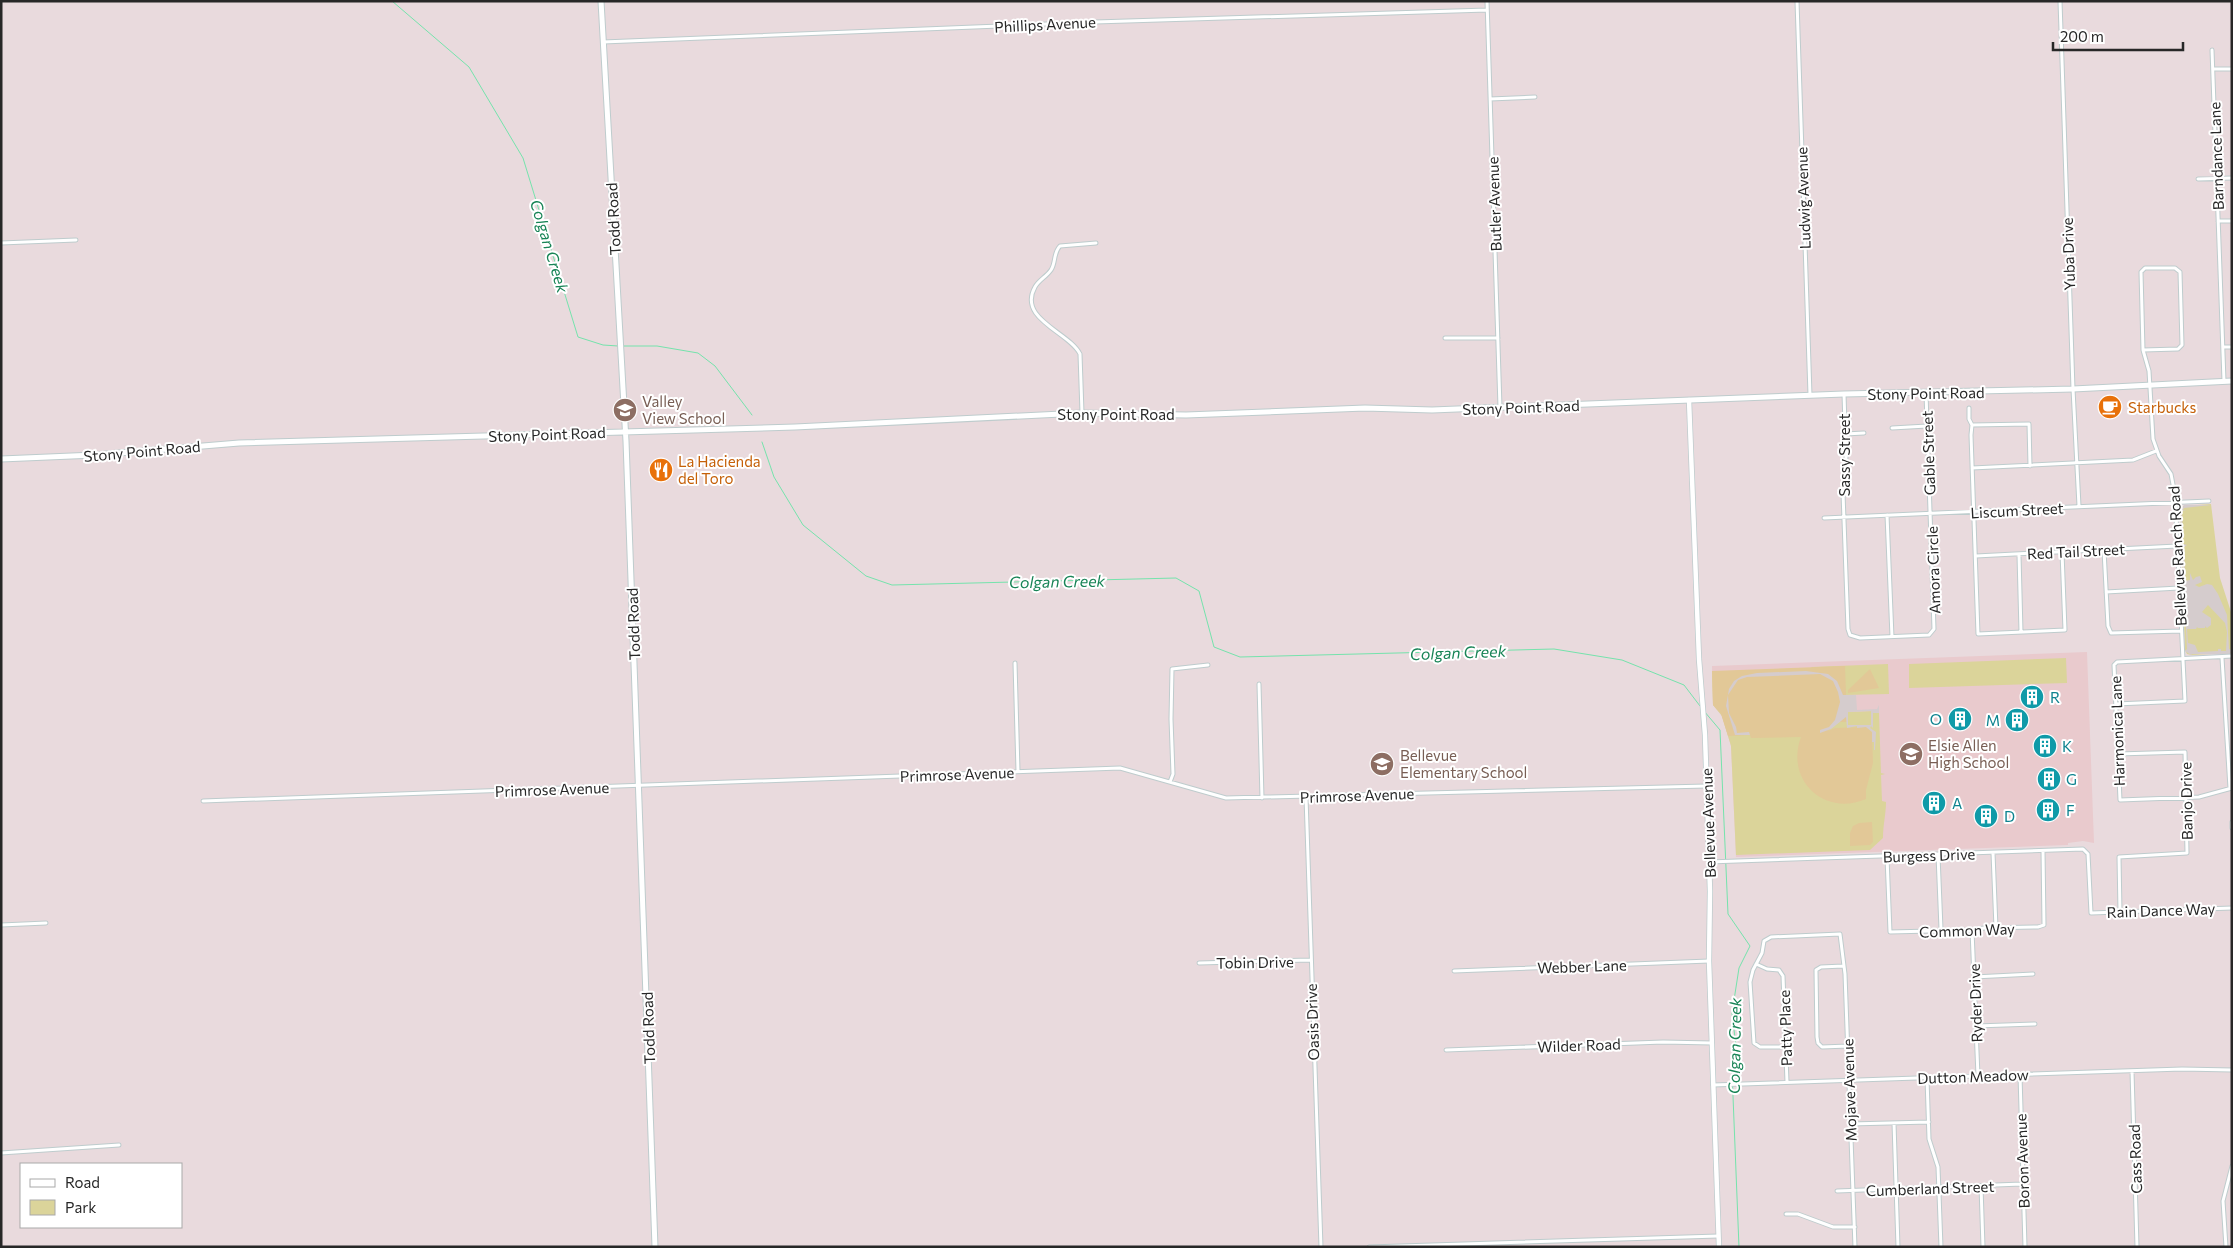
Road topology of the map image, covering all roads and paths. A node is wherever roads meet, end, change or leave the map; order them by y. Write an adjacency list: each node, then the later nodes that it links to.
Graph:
1 (601, 1): 6 (main road, Todd Road)
2 (1486, 1): 5 (street, Butler Avenue)
3 (1796, 1): 31 (street, Ludwig Avenue)
4 (2060, 1): 28 (street, Yuba Drive)
5 (1487, 10): 6 (street, Phillips Avenue); 11 (street, Butler Avenue)
6 (603, 42): 39 (main road, Todd Road)
7 (2212, 50): 8 (street, Barndance Lane)
8 (2213, 69): 9 (street); 12 (street, Barndance Lane)
9 (2232, 69)
10 (1535, 97): 11 (street)
11 (1490, 99): 21 (street, Butler Avenue)
12 (2217, 178): 13 (street); 14 (street); 15 (street, Barndance Lane)
13 (2232, 178)
14 (2198, 179)
15 (2218, 221): 16 (street); 23 (street, Barndance Lane)
16 (2232, 221)
17 (76, 240): 18 (street)
18 (1, 243)
19 (1096, 244): 35 (street)
20 (1445, 338): 21 (street)
21 (1498, 338): 33 (street, Butler Avenue)
22 (2232, 347): 23 (street)
23 (2223, 348): 26 (street, Barndance Lane)
24 (2143, 350): 24 (street, Bellevue Ranch Road); 27 (street, Bellevue Ranch Road)
25 (2232, 381): 26 (main road, Stony Point Road)
26 (2224, 382): 27 (main road, Stony Point Road)
27 (2150, 386): 28 (main road, Stony Point Road); 42 (street, Bellevue Ranch Road)
28 (2073, 389): 29 (main road, Stony Point Road); 44 (street, Yuba Drive)
29 (1926, 393): 30 (main road, Stony Point Road); 37 (street, Gable Street)
30 (1844, 394): 31 (main road, Stony Point Road); 41 (street, Sassy Street)
31 (1810, 395): 32 (main road, Stony Point Road)
32 (1689, 400): 33 (main road, Stony Point Road); 78 (street, Bellevue Avenue)
33 (1500, 407): 35 (main road, Stony Point Road)
34 (1968, 408): 36 (street)
35 (1082, 413): 39 (main road, Stony Point Road)
36 (1972, 425): 45 (street); 46 (street)
37 (1927, 426): 38 (street); 51 (street, Gable Street)
38 (1892, 428)
39 (625, 431): 43 (main road, Stony Point Road); 77 (main road, Todd Road)
40 (1864, 433): 41 (street)
41 (1845, 434): 53 (street, Sassy Street)
42 (2156, 451): 44 (street); 48 (street, Bellevue Ranch Road)
43 (1, 459)
44 (2078, 462): 45 (street); 49 (street, Yuba Drive)
45 (2030, 466): 46 (street)
46 (1972, 468): 50 (street)
47 (2209, 501): 48 (street, Liscum Street)
48 (2176, 502): 49 (street, Liscum Street); 55 (street, Bellevue Ranch Road)
49 (2080, 506): 50 (street, Liscum Street)
50 (1974, 512): 51 (street, Liscum Street); 59 (street)
51 (1930, 514): 52 (street, Liscum Street); 64 (street, Amora Circle)
52 (1887, 515): 53 (street, Liscum Street); 64 (street)
53 (1844, 517): 54 (street, Liscum Street); 64 (street, Amora Circle)
54 (1824, 518)
55 (2177, 546): 56 (street, Red Tail Street); 60 (street, Bellevue Ranch Road)
56 (2104, 550): 57 (street, Red Tail Street); 61 (street)
57 (2062, 552): 58 (street, Red Tail Street); 63 (street)
58 (2019, 555): 59 (street, Red Tail Street); 63 (street)
59 (1976, 556): 63 (street)
60 (2179, 588): 61 (street); 62 (street, Bellevue Ranch Road)
61 (2106, 592): 62 (street)
62 (2181, 630): 67 (street, Bellevue Ranch Road)
63 (2021, 632)
64 (1892, 636)
65 (2232, 656): 66 (street)
66 (2222, 658): 67 (street); 72 (street)
67 (2182, 659): 71 (street, Harmonica Lane); 71 (street, Bellevue Ranch Road)
68 (1015, 663): 75 (street)
69 (1208, 665): 76 (street)
70 (1259, 684): 81 (street)
71 (2116, 704): 74 (street, Harmonica Lane)
72 (2227, 732): 73 (street); 79 (street)
73 (2232, 733)
74 (2118, 754): 82 (street, Banjo Drive); 82 (street, Harmonica Lane)
75 (1018, 771): 76 (street, Primrose Avenue); 77 (street, Primrose Avenue)
76 (1170, 782): 81 (street, Primrose Avenue)
77 (639, 786): 83 (street, Primrose Avenue); 136 (main road, Todd Road)
78 (1706, 786): 80 (street, Primrose Avenue); 90 (street, Bellevue Avenue)
79 (2231, 788): 82 (street)
80 (1306, 797): 81 (street, Primrose Avenue); 99 (street, Oasis Drive)
81 (1262, 798)
82 (2187, 798): 93 (street, Banjo Drive)
83 (203, 801)
84 (2232, 822): 85 (street)
85 (2232, 828)
86 (2043, 851): 87 (street, Burgess Drive); 92 (street, Burgess Drive); 96 (street, Common Way)
87 (1993, 853): 88 (street, Burgess Drive); 96 (street)
88 (1938, 855): 89 (street, Burgess Drive); 97 (street)
89 (1887, 857): 90 (street, Burgess Drive); 97 (street, Common Way)
90 (1709, 862): 100 (street, Bellevue Avenue)
91 (2232, 908): 93 (street, Rain Dance Way)
92 (2090, 912): 93 (street, Rain Dance Way)
93 (2120, 912)
94 (46, 923): 95 (street)
95 (1, 925)
96 (1996, 928): 98 (street, Common Way)
97 (1941, 929): 98 (street, Common Way)
98 (1972, 930): 106 (street, Ryder Drive)
99 (1310, 960): 101 (street, Tobin Drive); 137 (street, Oasis Drive)
100 (1709, 960): 104 (street, Webber Lane); 109 (street, Bellevue Avenue)
101 (1199, 963)
102 (1756, 964): 103 (street, Mojave Avenue); 111 (street, Patty Place); 111 (street)
103 (1843, 966): 110 (street, Mojave Avenue); 110 (street)
104 (1454, 971)
105 (2033, 974): 106 (street)
106 (1974, 976): 108 (street, Ryder Drive)
107 (2035, 1024): 108 (street)
108 (1976, 1026): 116 (street, Ryder Drive)
109 (1712, 1043): 112 (street, Wilder Road); 120 (street, Bellevue Avenue)
110 (1848, 1046): 118 (street, Mojave Avenue)
111 (1786, 1047): 119 (street, Patty Place)
112 (1446, 1050)
113 (2232, 1070): 114 (street, Dutton Meadow)
114 (2132, 1071): 115 (street, Dutton Meadow); 145 (street, Cass Road)
115 (2020, 1075): 116 (street, Dutton Meadow); 127 (street, Boron Avenue)
116 (1978, 1076): 117 (street, Dutton Meadow)
117 (1927, 1078): 118 (street, Dutton Meadow); 121 (street)
118 (1849, 1081): 119 (street, Dutton Meadow); 123 (street, Mojave Avenue)
119 (1787, 1082): 120 (street, Dutton Meadow)
120 (1714, 1085): 135 (street, Bellevue Avenue)
121 (1929, 1122): 122 (street); 129 (street)
122 (1894, 1123): 123 (street); 130 (street)
123 (1850, 1124): 131 (street, Mojave Avenue)
124 (120, 1145): 125 (street)
125 (1, 1153)
126 (2232, 1166): 146 (street)
127 (2022, 1184): 128 (street, Cumberland Street); 144 (street, Boron Avenue)
128 (1981, 1186): 129 (street, Cumberland Street); 143 (street)
129 (1939, 1188): 130 (street, Cumberland Street); 142 (street)
130 (1896, 1189): 131 (street, Cumberland Street); 141 (street)
131 (1854, 1190): 132 (street, Cumberland Street); 134 (street, Mojave Avenue)
132 (1837, 1191)
133 (1786, 1214): 134 (street)
134 (1855, 1227): 140 (street, Mojave Avenue)
135 (1718, 1236): 138 (street); 139 (street, Bellevue Avenue)
136 (655, 1247)
137 (1321, 1247)
138 (1369, 1247)
139 (1719, 1247)
140 (1855, 1247)
141 (1898, 1247)
142 (1941, 1247)
143 (1984, 1247)
144 (2025, 1247)
145 (2137, 1247)
146 (2226, 1247)

